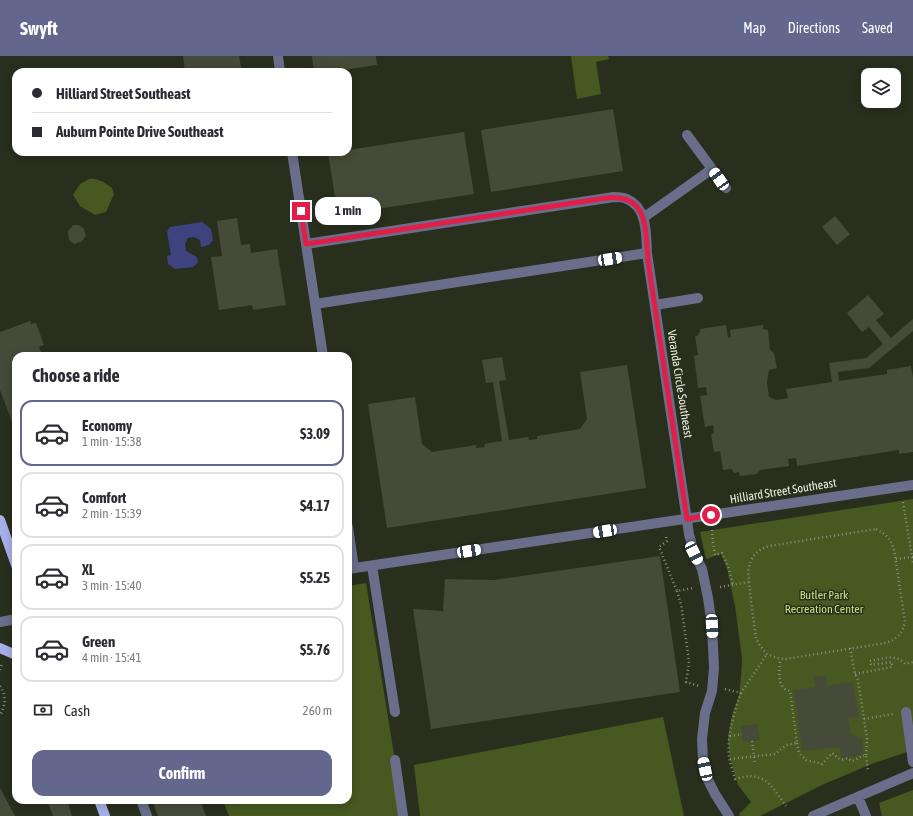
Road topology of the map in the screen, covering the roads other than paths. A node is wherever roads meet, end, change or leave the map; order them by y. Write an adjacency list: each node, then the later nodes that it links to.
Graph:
1 (278, 56): 2 (street)
2 (280, 68)
3 (688, 135): 5 (street)
4 (293, 156): 8 (street)
5 (712, 169): 6 (street); 7 (street)
6 (726, 188)
7 (643, 218): 8 (street); 9 (street, Veranda Circle Southeast)
8 (306, 244): 11 (street)
9 (647, 253): 11 (street); 12 (street, Veranda Circle Southeast)
10 (698, 298): 12 (street)
11 (315, 304): 13 (street)
12 (655, 305): 15 (street, Veranda Circle Southeast)
13 (322, 352)
14 (913, 485): 15 (street, Hilliard Street Southeast)
15 (687, 519): 18 (street, Hilliard Street Southeast); 35 (street, Veranda Circle Southeast)
16 (0, 520): 17 (main road)
17 (12, 554)
18 (372, 566): 19 (street, Hilliard Street Southeast); 24 (street)
19 (352, 569)
20 (12, 620): 21 (street)
21 (0, 622)
22 (0, 648): 23 (main road)
23 (12, 653)
24 (395, 712)
25 (906, 712): 27 (street)
26 (395, 760): 34 (street)
27 (913, 762)
28 (913, 773): 29 (street)
29 (858, 797): 36 (street); 37 (street)
30 (100, 804): 32 (main road)
31 (142, 804): 33 (street)
32 (105, 816)
33 (147, 816)
34 (403, 816)
35 (730, 816)
36 (813, 816)
37 (866, 816)

